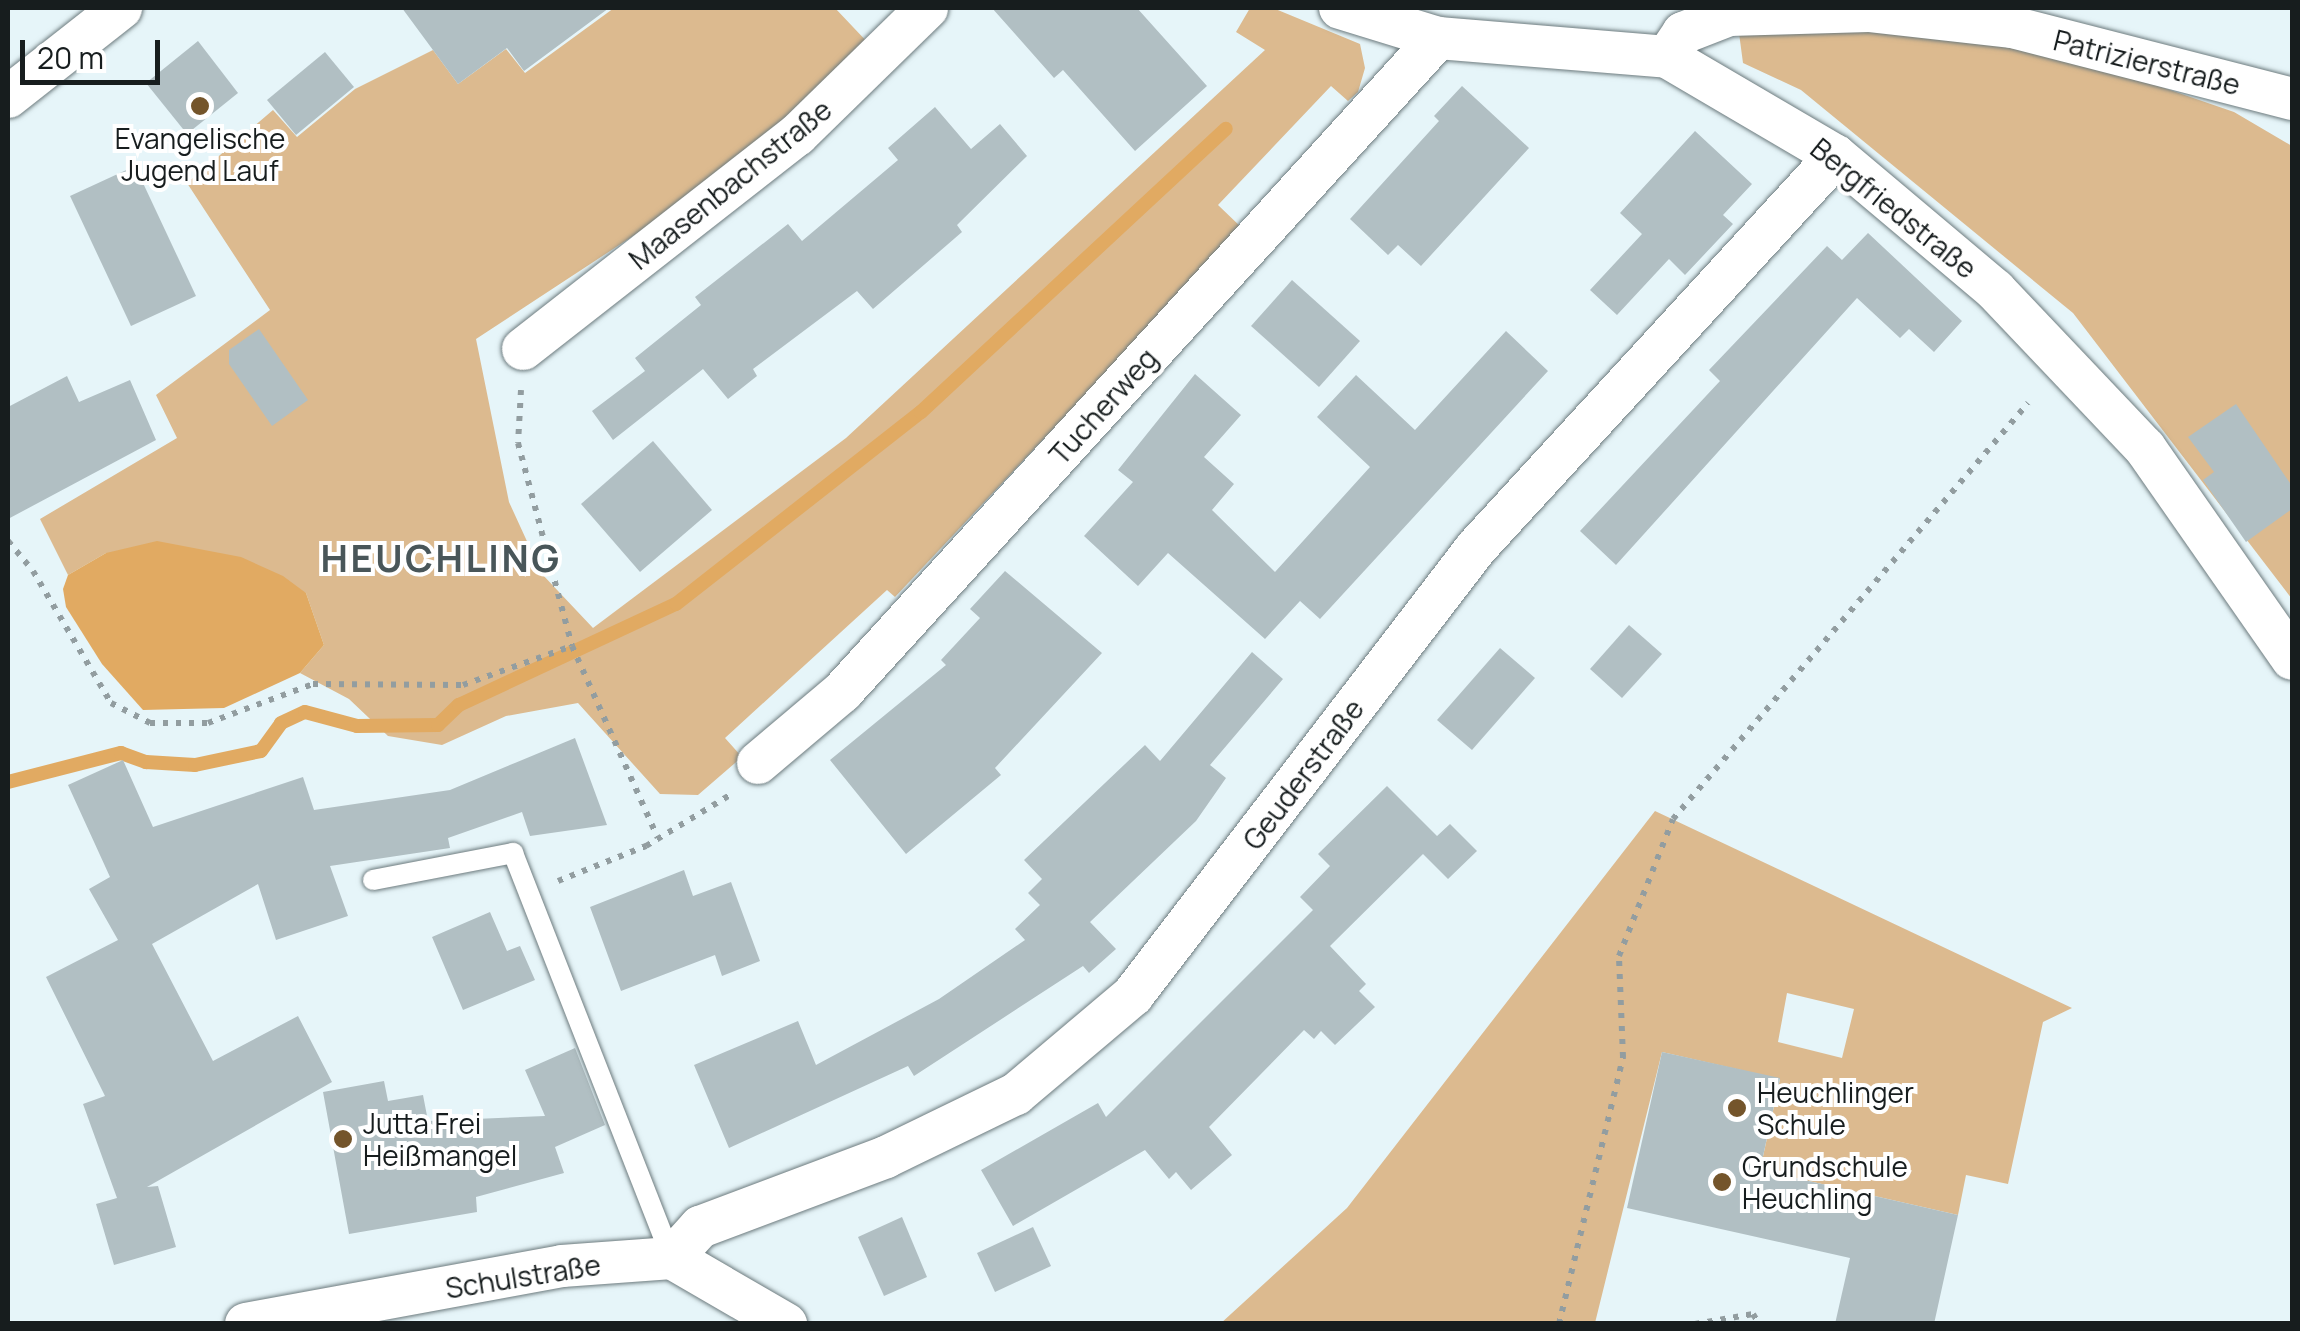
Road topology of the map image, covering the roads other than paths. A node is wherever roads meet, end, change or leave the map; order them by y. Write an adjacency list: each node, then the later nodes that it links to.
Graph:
1 (121, 8): 7 (street)
2 (928, 8): 10 (street, Maasenbachstraße)
3 (1340, 8): 5 (street, Bergfriedstraße)
4 (1823, 9): 6 (street, Patrizierstraße); 8 (street, Patrizierstraße)
5 (1438, 38): 6 (street, Bergfriedstraße); 12 (street, Tucherweg)
6 (1667, 57): 9 (street, Bergfriedstraße)
7 (8, 97)
8 (2292, 99)
9 (1836, 156): 11 (street, Bergfriedstraße); 14 (street, Geuderstraße)
10 (523, 349)
11 (2292, 659)
12 (758, 763)
13 (373, 880): 14 (lane)
14 (672, 1258): 15 (street); 16 (street, Schulstraße)
15 (738, 1311): 17 (street)
16 (246, 1324)
17 (786, 1324)

